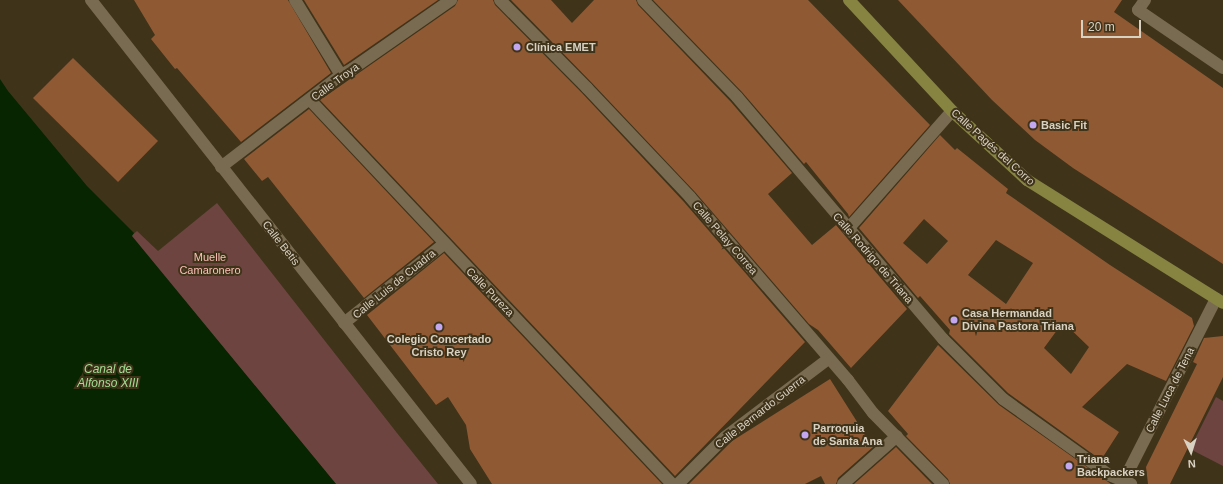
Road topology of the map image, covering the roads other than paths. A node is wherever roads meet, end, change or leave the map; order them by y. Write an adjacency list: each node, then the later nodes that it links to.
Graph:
1 (91, 0): 12 (street, Calle Betis)
2 (294, 0): 9 (street)
3 (451, 0): 9 (street, Calle Troya)
4 (500, 0): 17 (street, Calle Pelay Correa)
5 (643, 0): 13 (street, Calle Rodrigo de Triana)
6 (849, 0): 11 (main road, Calle Pagés del Corro)
7 (1142, 5): 8 (street)
8 (1223, 68)
9 (341, 75): 10 (street, Calle Troya)
10 (310, 100): 12 (street, Calle Troya); 14 (street, Calle Pureza)
11 (952, 111): 13 (street); 15 (main road, Calle Pagés del Corro)
12 (221, 167): 16 (street, Calle Betis)
13 (848, 229): 19 (street, Calle Rodrigo de Triana)
14 (444, 244): 16 (street, Calle Luis de Cuadra); 21 (street, Calle Pureza)
15 (1220, 301): 19 (street, Calle Luca de Tena)
16 (344, 323): 20 (street, Calle Betis)
17 (828, 358): 18 (street, Calle Pelay Correa); 22 (street, Calle Bernardo Guerra)
18 (897, 436): 23 (street); 24 (street, Calle Pelay Correa)
19 (1126, 483)
20 (471, 484)
21 (672, 484)
22 (678, 484)
23 (843, 484)
24 (943, 484)

